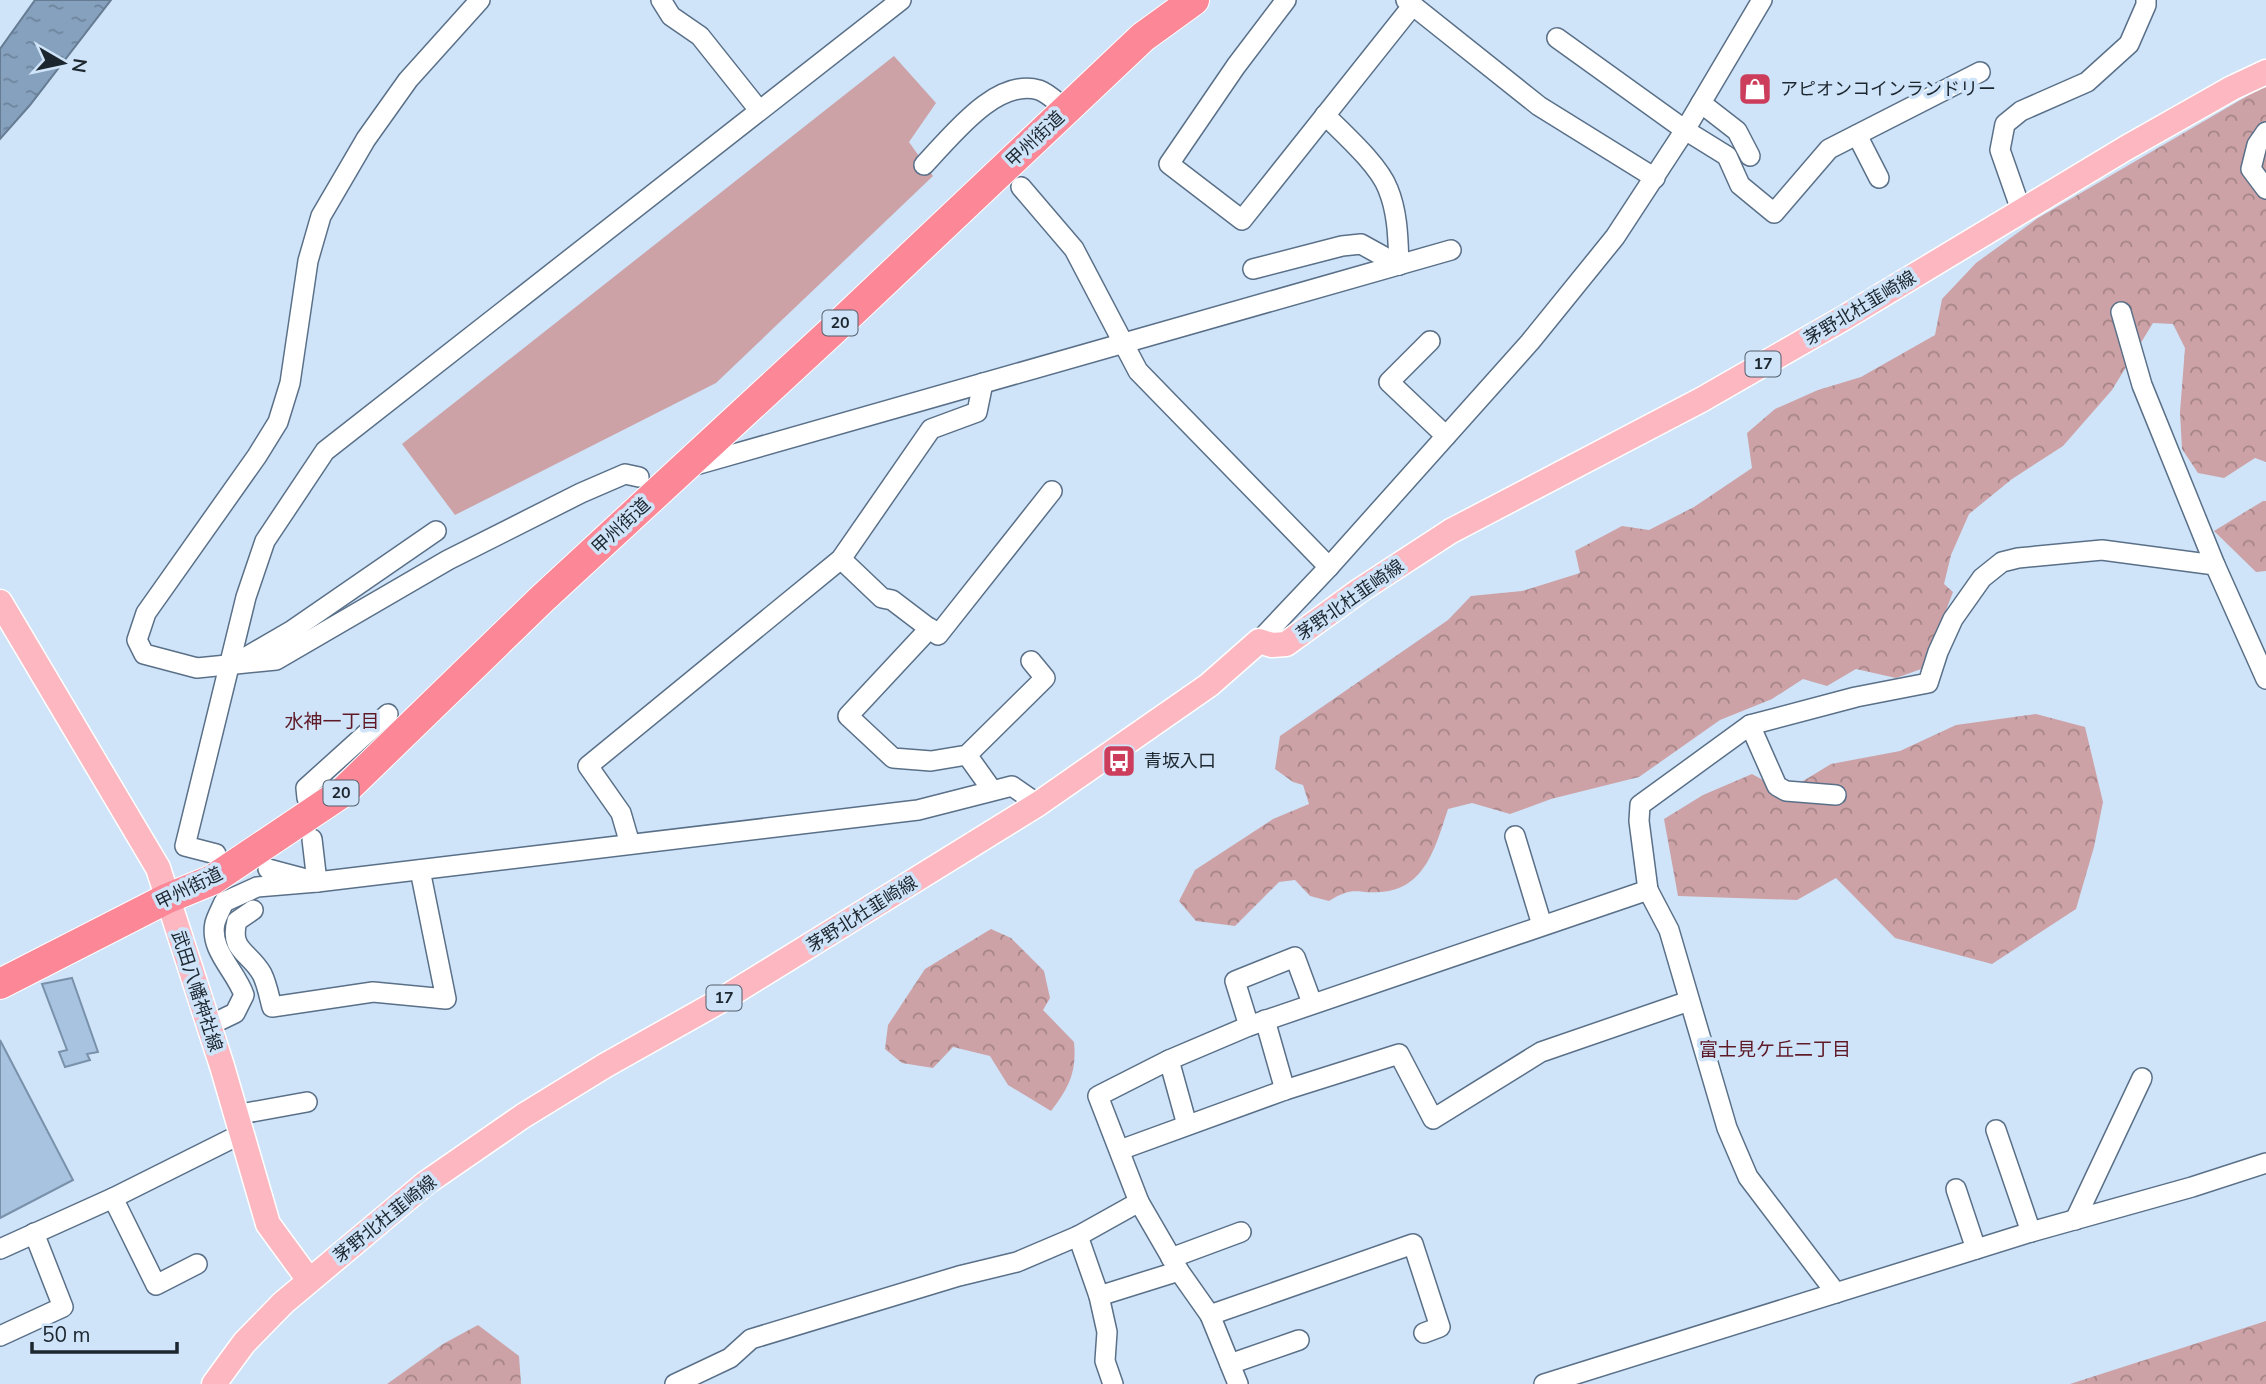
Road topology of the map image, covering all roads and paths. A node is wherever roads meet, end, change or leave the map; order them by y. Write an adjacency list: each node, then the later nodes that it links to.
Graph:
1 (480, 0): 45 (street)
2 (661, 0): 14 (street)
3 (901, 0): 14 (street)
4 (1194, 0): 13 (highway, 甲州街道 / 20)
5 (1286, 0): 15 (street)
6 (1762, 0): 12 (street)
7 (2146, 0): 25 (street)
8 (1409, 3): 15 (street); 21 (street)
9 (1558, 38): 16 (street)
10 (1980, 72): 18 (street)
11 (2266, 72): 25 (main road, 茅野北杜韮崎線 / 17)
12 (1701, 103): 16 (street); 19 (street)
13 (1066, 109): 20 (street); 34 (highway, 甲州街道 / 20)
14 (759, 110): 45 (street)
15 (1325, 115): 27 (street)
16 (1685, 130): 18 (street); 21 (street)
17 (2266, 132): 24 (street)
18 (1857, 135): 22 (street)
19 (1750, 156)
20 (925, 164)
21 (1655, 178): 33 (street)
22 (1880, 178)
23 (1021, 187): 31 (street)
24 (2266, 189)
25 (2021, 210): 43 (main road, 茅野北杜韮崎線 / 17)
26 (1451, 250): 27 (street)
27 (1399, 265): 28 (street); 31 (street)
28 (1253, 270)
29 (2121, 312): 39 (street)
30 (1430, 341): 33 (street)
31 (1125, 343): 32 (street); 40 (street)
32 (983, 383): 34 (street); 38 (street)
33 (1446, 436): 40 (street)
34 (684, 468): 62 (highway, 甲州街道 / 20)
35 (639, 477): 45 (street)
36 (1052, 491): 42 (street)
37 (436, 531): 45 (street)
38 (841, 559): 42 (street); 56 (street)
39 (2215, 565): 46 (street); 48 (street)
40 (1329, 566): 43 (street)
41 (0, 601): 62 (main road, 武田八幡神社線)
42 (930, 628): 49 (street)
43 (1259, 641): 53 (main road, 茅野北杜韮崎線 / 17)
44 (1031, 662): 49 (street)
45 (231, 666): 57 (street)
46 (2266, 679)
47 (388, 714): 52 (street)
48 (1750, 725): 51 (street); 61 (street)
49 (967, 755): 50 (street)
50 (992, 790): 53 (street); 56 (street)
51 (1836, 795)
52 (307, 798)
53 (1038, 804): 92 (main road, 茅野北杜韮崎線 / 17)
54 (1515, 836): 64 (street)
55 (312, 839): 60 (street)
56 (630, 844): 59 (street)
57 (216, 855)
58 (268, 869): 60 (street)
59 (420, 870): 60 (street); 65 (street)
60 (317, 882): 65 (street)
61 (1648, 890): 64 (street); 67 (street)
62 (166, 898): 66 (highway, 甲州街道 / 20); 70 (main road, 武田八幡神社線)
63 (253, 910): 65 (street)
64 (1542, 925): 68 (street)
65 (233, 956): 70 (street)
66 (0, 984)
67 (1689, 1001): 73 (street); 93 (street)
68 (1312, 1003): 69 (street); 69 (street)
69 (1257, 1023): 71 (street); 73 (street)
70 (208, 1026): 75 (main road, 武田八幡神社線)
71 (1169, 1060): 76 (street); 78 (street)
72 (2143, 1078): 83 (street)
73 (1285, 1090): 76 (street)
74 (307, 1102): 75 (street)
75 (238, 1125): 81 (street); 92 (main road, 武田八幡神社線)
76 (1187, 1125): 78 (street)
77 (1996, 1130): 85 (street)
78 (1120, 1150): 82 (street)
79 (2266, 1163): 83 (street)
80 (1956, 1189): 89 (street)
81 (113, 1198): 86 (street); 90 (street)
82 (1139, 1202): 87 (street); 91 (street)
83 (2075, 1220): 85 (street)
84 (1241, 1232): 91 (street)
85 (2031, 1232): 89 (street)
86 (34, 1233): 88 (street); 97 (street)
87 (1078, 1237): 94 (street); 100 (street)
88 (0, 1249)
89 (1976, 1249): 93 (street)
90 (197, 1264)
91 (1175, 1264): 94 (street); 95 (street)
92 (309, 1280): 101 (main road, 茅野北杜韮崎線 / 17)
93 (1836, 1293): 105 (street)
94 (1099, 1296): 103 (street)
95 (1210, 1315): 96 (street); 99 (street)
96 (1424, 1334)
97 (0, 1336)
98 (1299, 1340): 99 (street)
99 (1230, 1364): 104 (street)
100 (695, 1380): 102 (street)
101 (214, 1384)
102 (675, 1384)
103 (1113, 1384)
104 (1238, 1384)
105 (1544, 1384)

